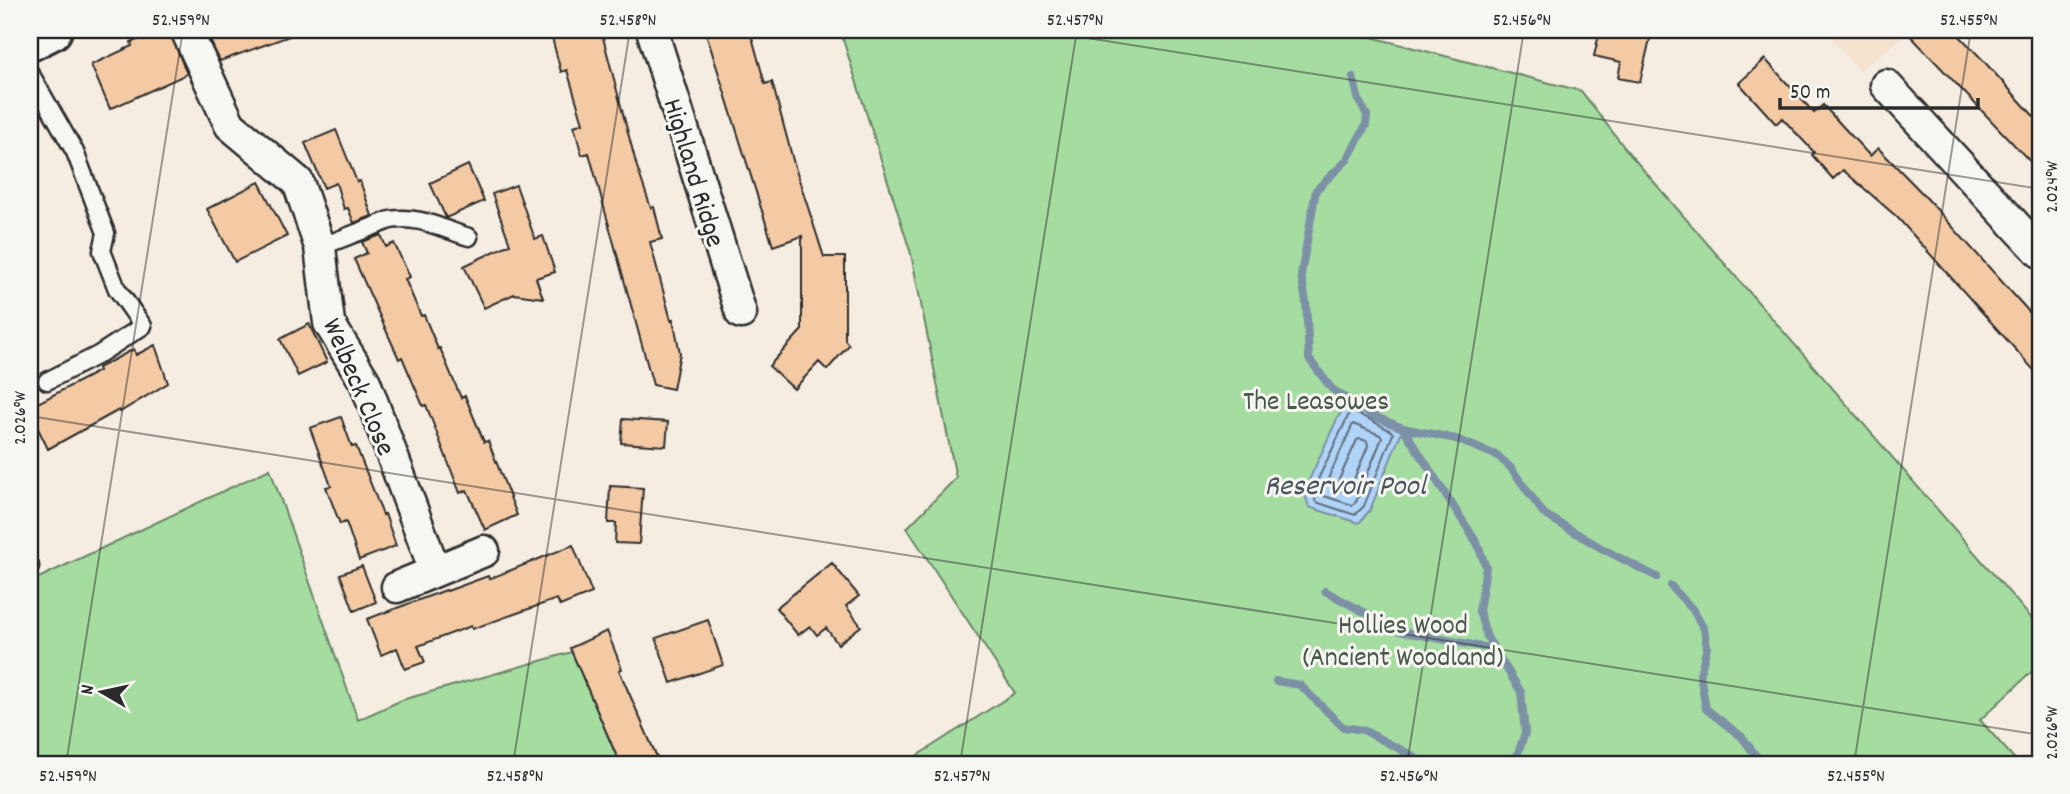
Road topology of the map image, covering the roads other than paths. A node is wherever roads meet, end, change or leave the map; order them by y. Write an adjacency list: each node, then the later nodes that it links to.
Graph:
1 (52, 30): 4 (main road)
2 (186, 30): 8 (street, Welbeck Close)
3 (652, 30): 10 (street, Highland Ridge)
4 (30, 41)
5 (30, 73): 11 (lane)
6 (1886, 85): 9 (street)
7 (469, 237): 8 (lane)
8 (320, 247): 13 (street, Welbeck Close)
9 (2040, 252)
10 (741, 313)
11 (47, 381)
12 (484, 551): 13 (street)
13 (435, 571): 14 (street)
14 (397, 587)

